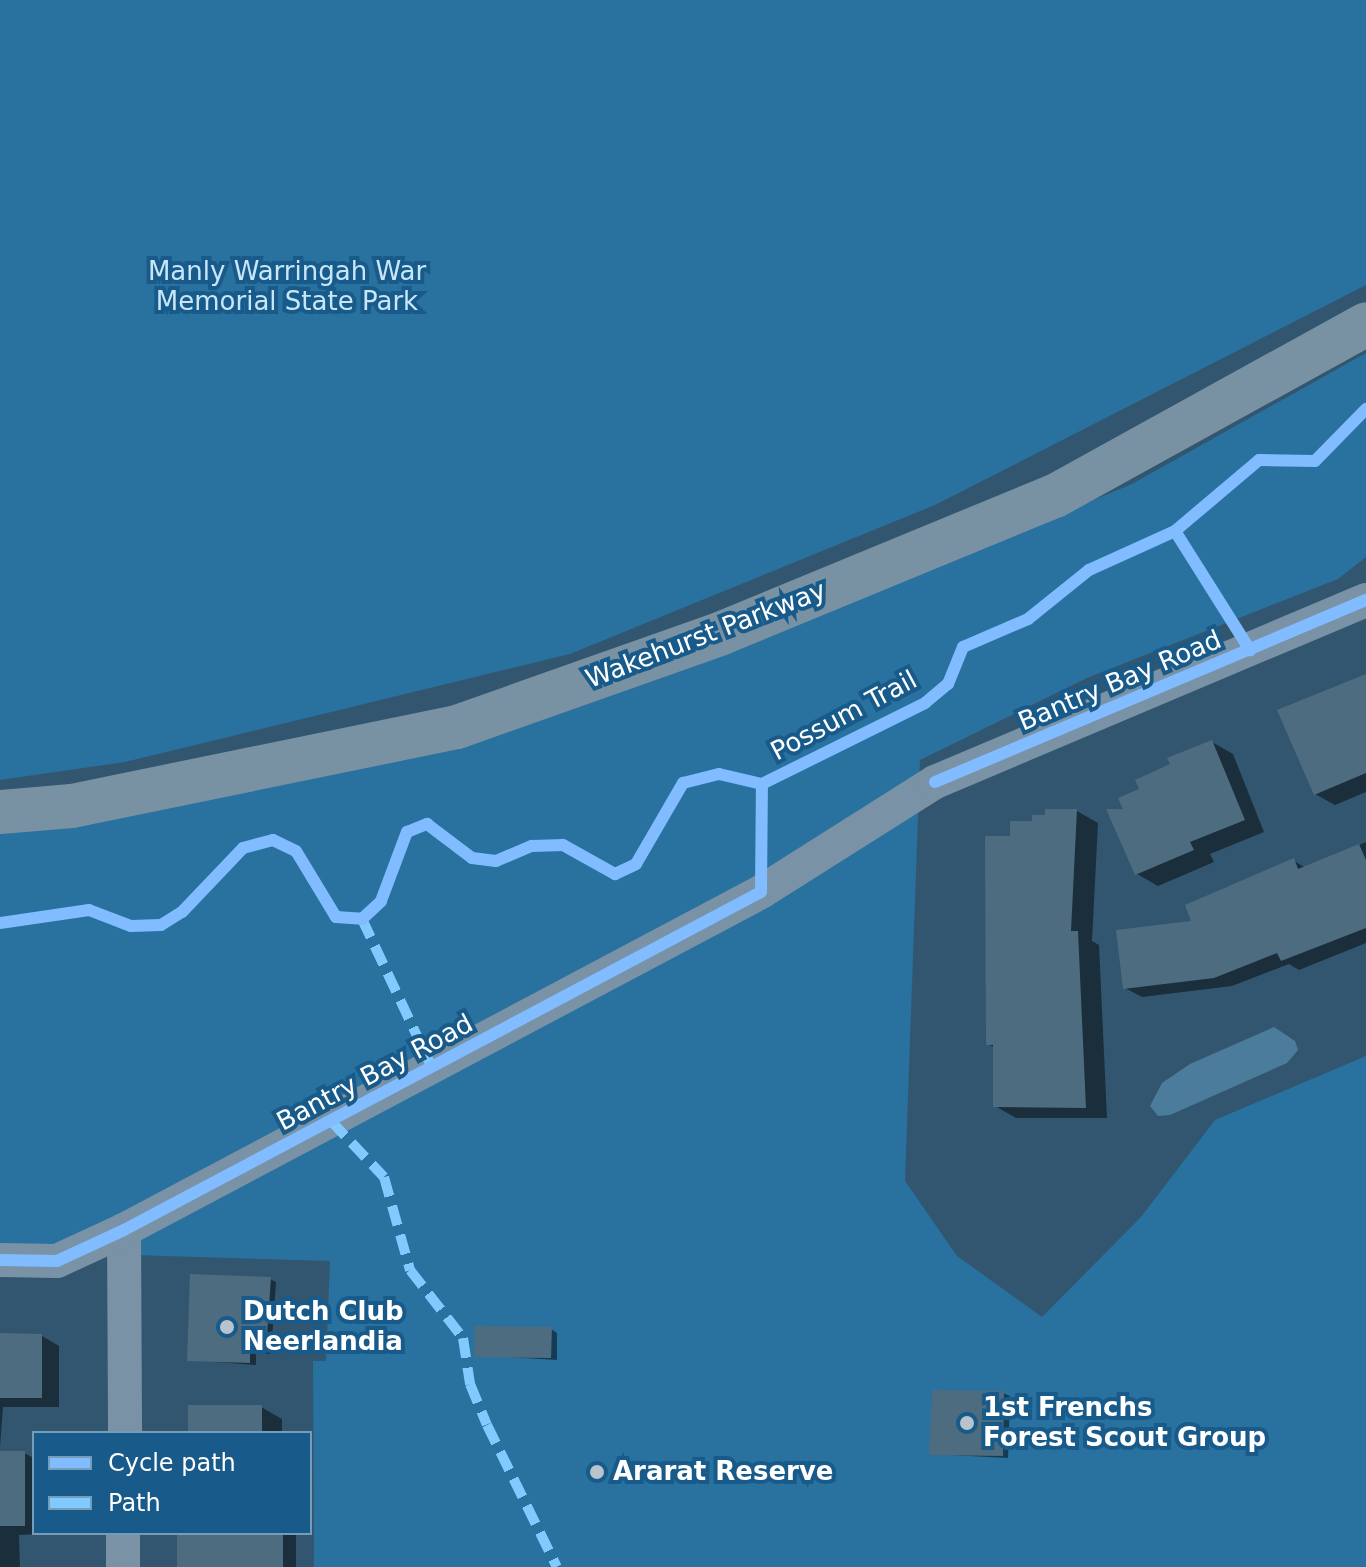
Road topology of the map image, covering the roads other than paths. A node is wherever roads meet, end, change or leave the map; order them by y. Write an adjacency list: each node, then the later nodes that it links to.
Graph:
1 (1366, 324): 3 (main road, Wakehurst Parkway)
2 (1366, 600): 4 (street, Bantry Bay Road)
3 (0, 812)
4 (124, 1230): 5 (street, Bantry Bay Road); 6 (street)
5 (0, 1260)
6 (125, 1431)
7 (123, 1535): 8 (street)
8 (123, 1567)

